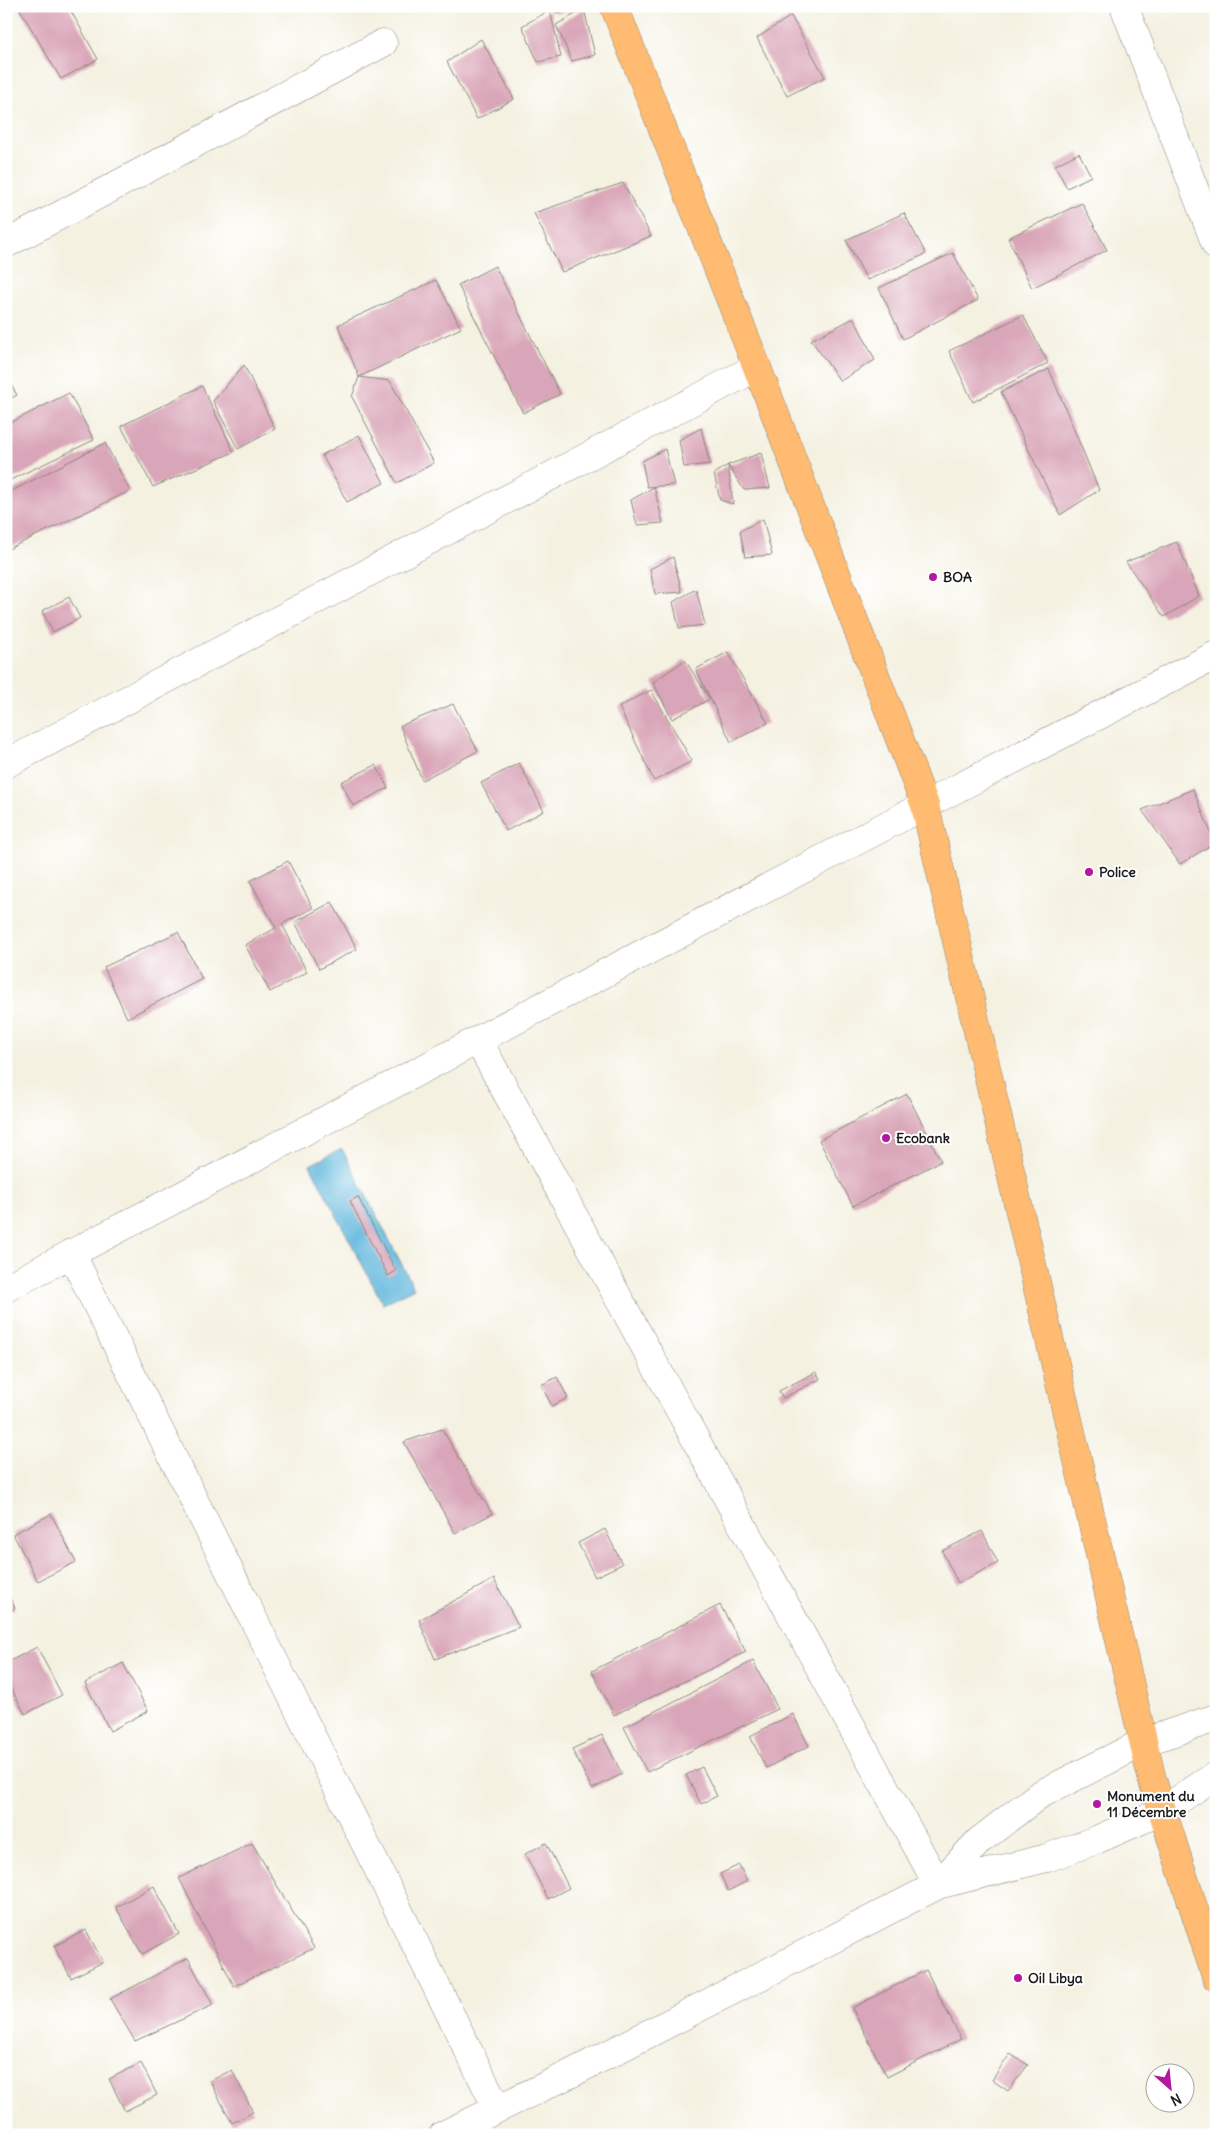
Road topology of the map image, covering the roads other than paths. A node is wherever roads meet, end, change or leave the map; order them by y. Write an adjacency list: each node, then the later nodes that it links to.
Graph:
1 (614, 6): 6 (main road)
2 (1124, 6): 5 (street)
3 (383, 43): 4 (street)
4 (6, 244)
5 (1216, 245)
6 (757, 367): 8 (street); 9 (main road)
7 (1216, 655): 9 (street)
8 (6, 764)
9 (925, 805): 10 (street); 14 (main road)
10 (478, 1040): 11 (street); 17 (street)
11 (71, 1253): 12 (street); 19 (street)
12 (6, 1288)
13 (1216, 1718): 14 (street)
14 (1144, 1742): 16 (main road); 17 (street)
15 (1216, 1775): 16 (street)
16 (1162, 1811): 17 (street); 18 (main road)
17 (938, 1885): 19 (street)
18 (1216, 1977)
19 (498, 2108): 20 (street)
20 (443, 2135)

